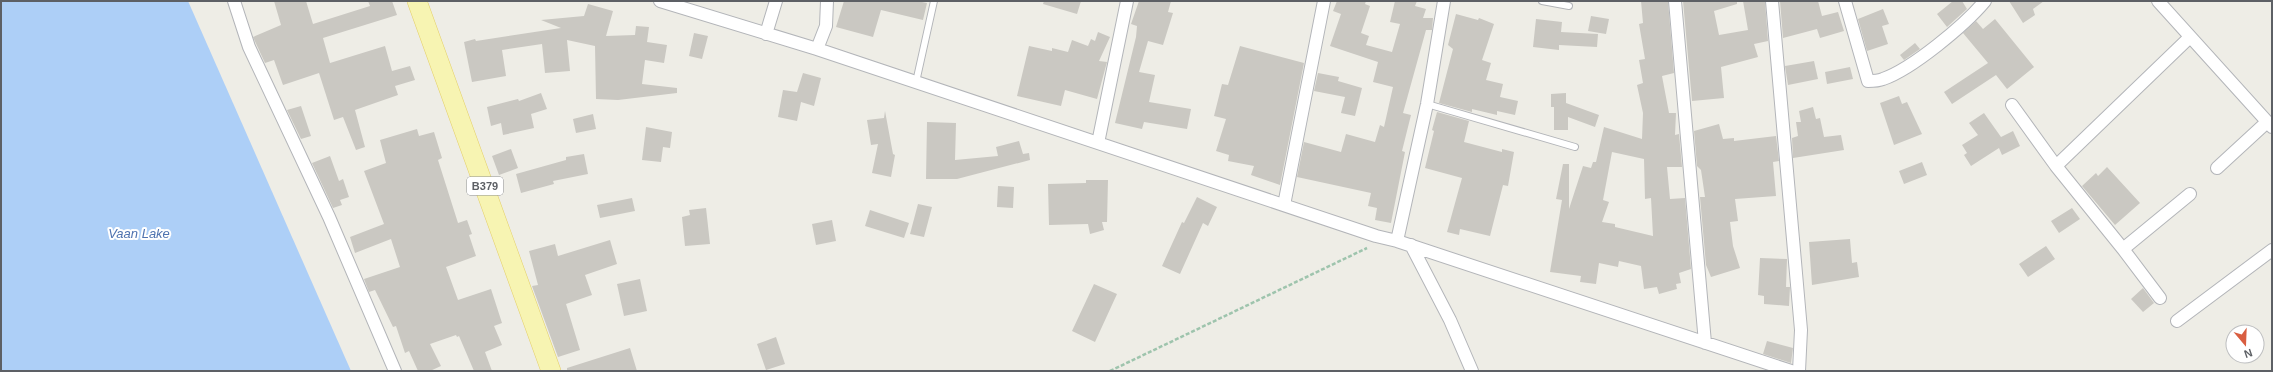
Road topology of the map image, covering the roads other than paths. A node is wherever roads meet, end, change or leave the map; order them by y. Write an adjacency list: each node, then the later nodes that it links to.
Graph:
1 (234, 1): 37 (street)
2 (417, 1): 38 (main road, B379)
3 (660, 1): 17 (street)
4 (776, 1): 17 (street)
5 (827, 1): 19 (street)
6 (934, 1): 20 (lane)
7 (1127, 1): 24 (street)
8 (1324, 1): 29 (street)
9 (1444, 1): 21 (street)
10 (1542, 1): 16 (lane)
11 (1675, 1): 36 (street)
12 (1772, 1): 41 (street)
13 (1846, 1): 14 (street)
14 (1985, 1)
15 (2158, 1): 18 (street)
16 (1569, 6)
17 (766, 34): 19 (street)
18 (2190, 36): 23 (street); 26 (street)
19 (817, 50): 20 (street)
20 (916, 82): 24 (street)
21 (1427, 104): 25 (lane); 30 (street)
22 (2012, 105): 26 (street)
23 (2270, 124): 27 (street)
24 (1098, 143): 29 (street)
25 (1575, 147)
26 (2056, 166): 32 (street)
27 (2217, 168)
28 (2190, 194): 32 (street)
29 (1284, 205): 30 (street)
30 (1397, 241): 31 (street)
31 (1411, 245): 36 (street); 39 (street)
32 (2123, 249): 34 (street)
33 (2272, 250): 35 (street)
34 (2160, 298)
35 (2177, 321)
36 (1705, 343): 40 (street)
37 (395, 371)
38 (551, 371)
39 (1472, 371)
40 (1791, 371)
41 (1799, 371)

